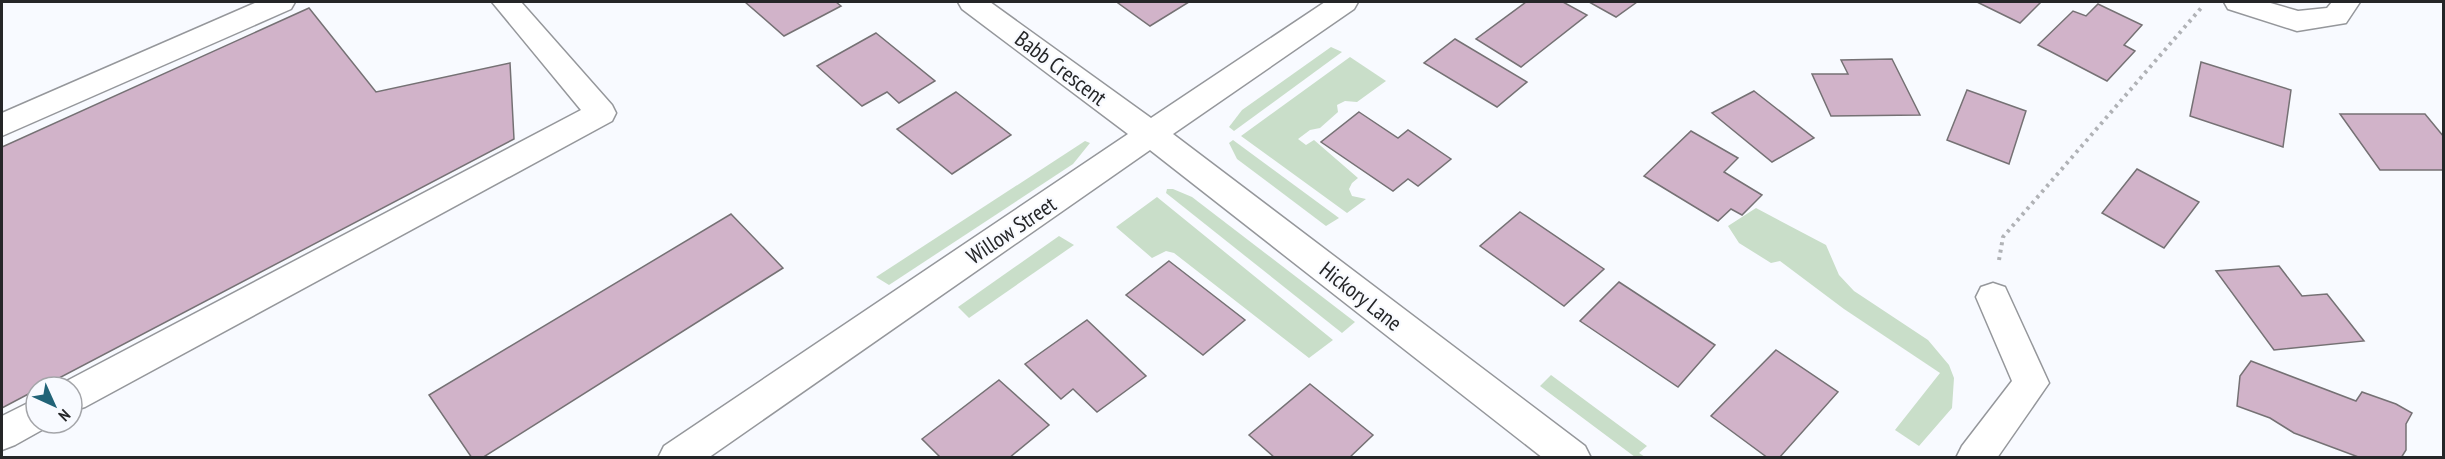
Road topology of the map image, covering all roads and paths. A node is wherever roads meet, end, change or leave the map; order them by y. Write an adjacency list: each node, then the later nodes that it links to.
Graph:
1 (280, 2): 8 (street)
2 (506, 2): 11 (street)
3 (972, 2): 9 (street, Babb Crescent)
4 (1344, 2): 9 (street, Willow Street)
5 (2207, 2): 10 (path)
6 (2238, 2): 7 (street)
7 (2346, 2)
8 (2, 125)
9 (1150, 135): 14 (street, Willow Street); 15 (street, Hickory Lane)
10 (1993, 297): 16 (street)
11 (84, 390)
12 (24, 422): 13 (street)
13 (2, 434)
14 (677, 458)
15 (1572, 458)
16 (1975, 458)

